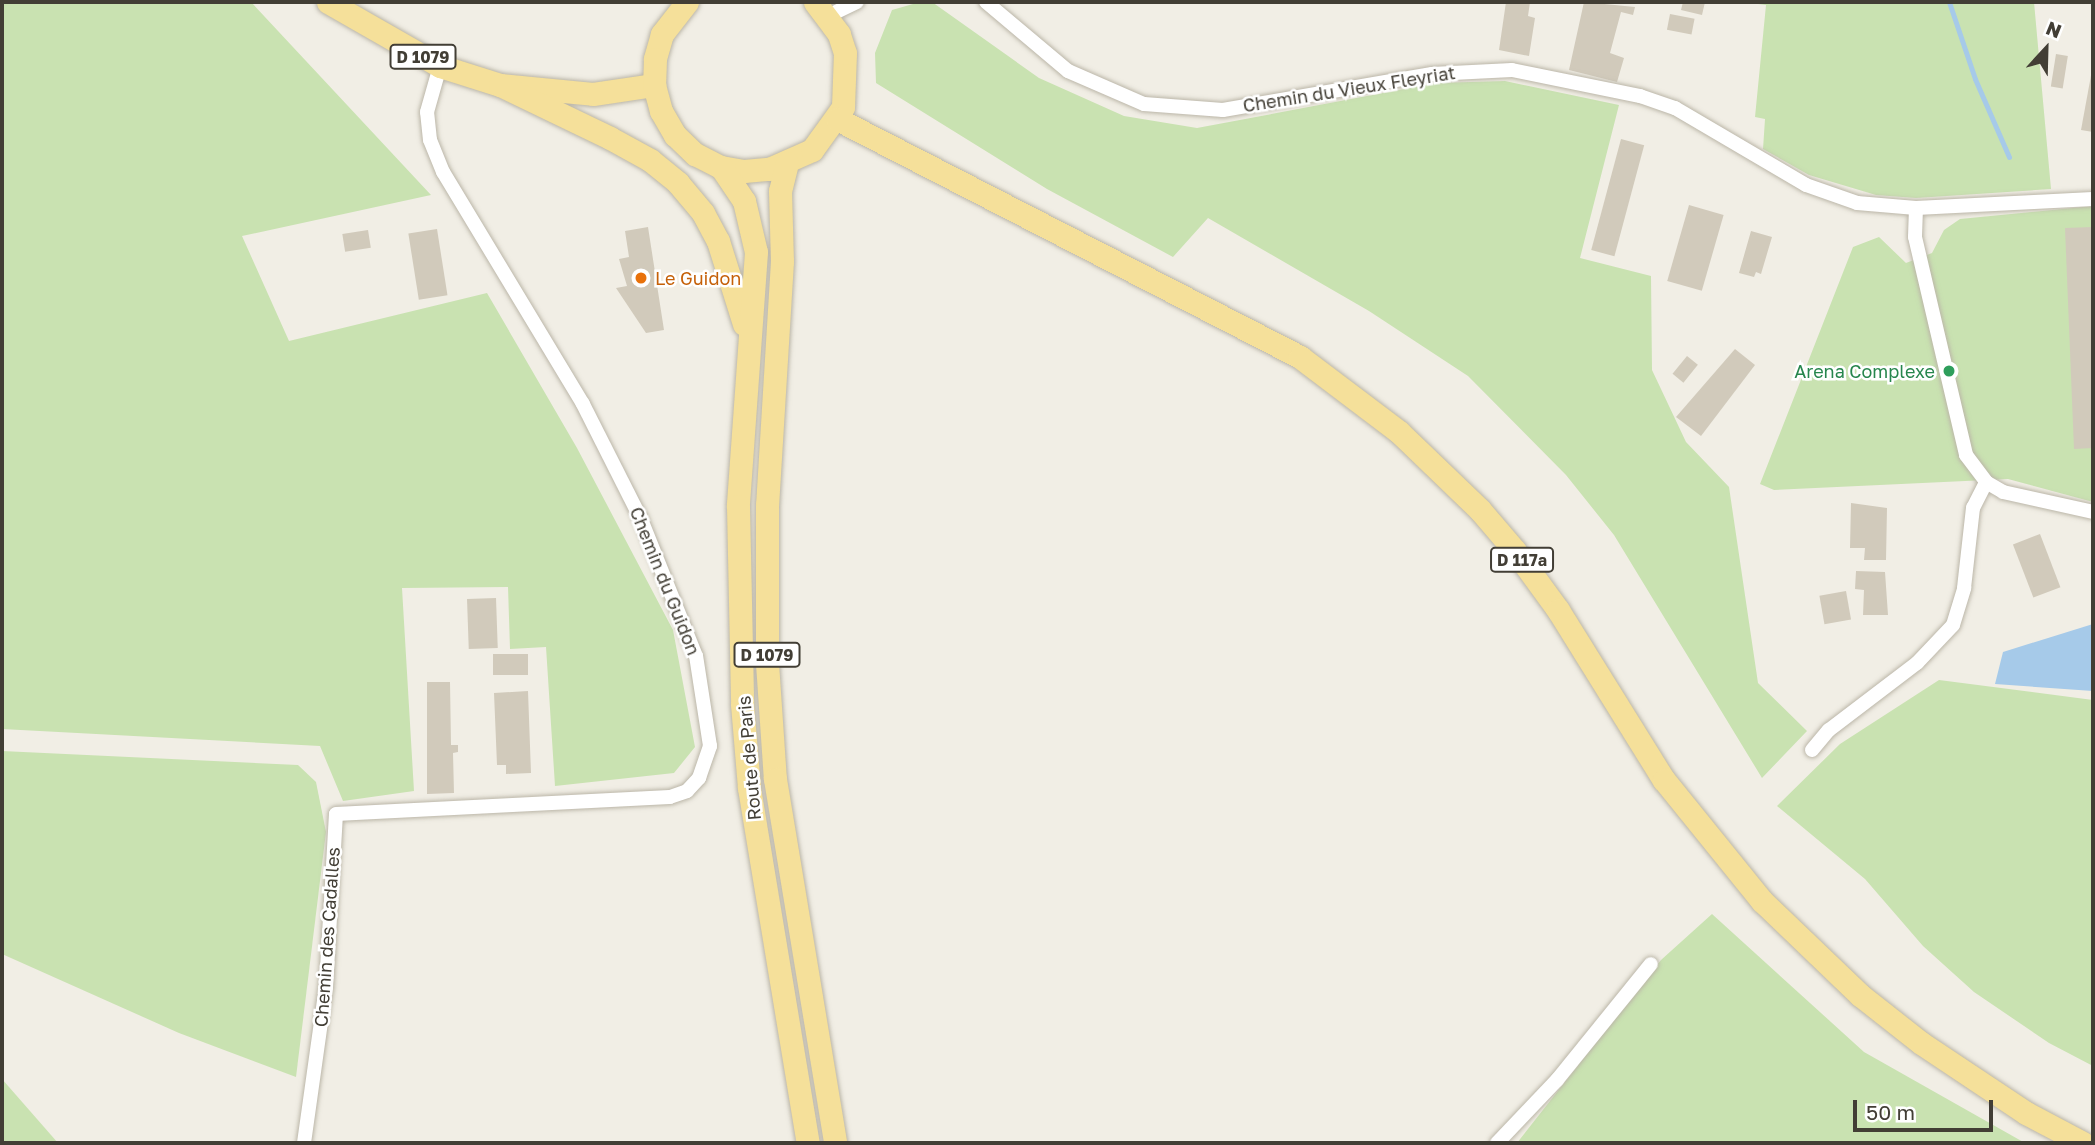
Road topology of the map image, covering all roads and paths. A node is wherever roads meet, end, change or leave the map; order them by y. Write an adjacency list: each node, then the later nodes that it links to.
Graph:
1 (328, 2): 6 (main road, D 1079)
2 (687, 2): 8 (main road)
3 (857, 2): 5 (street)
4 (986, 2): 13 (street, Chemin du Vieux Fleyriat)
5 (822, 9): 9 (main road)
6 (440, 66): 7 (main road, D 1079); 18 (street, Chemin du Guidon)
7 (500, 85): 8 (main road, D 1079); 14 (main road)
8 (654, 85): 11 (main road)
9 (837, 119): 10 (main road); 24 (main road, D 117a)
10 (787, 163): 11 (main road); 22 (main road, Route de Paris / D 1079)
11 (721, 167): 14 (main road, Route de Paris / D 1079)
12 (2093, 199): 13 (street, Chemin du Vieux Fleyriat)
13 (1916, 208): 15 (street)
14 (749, 341): 21 (main road, Route de Paris / D 1079)
15 (1986, 482): 16 (street); 17 (street)
16 (2093, 512)
17 (1812, 750)
18 (336, 814): 20 (street, Chemin des Cadalles)
19 (1651, 964): 23 (street)
20 (304, 1143)
21 (808, 1143)
22 (835, 1143)
23 (1497, 1143)
24 (2083, 1143)

